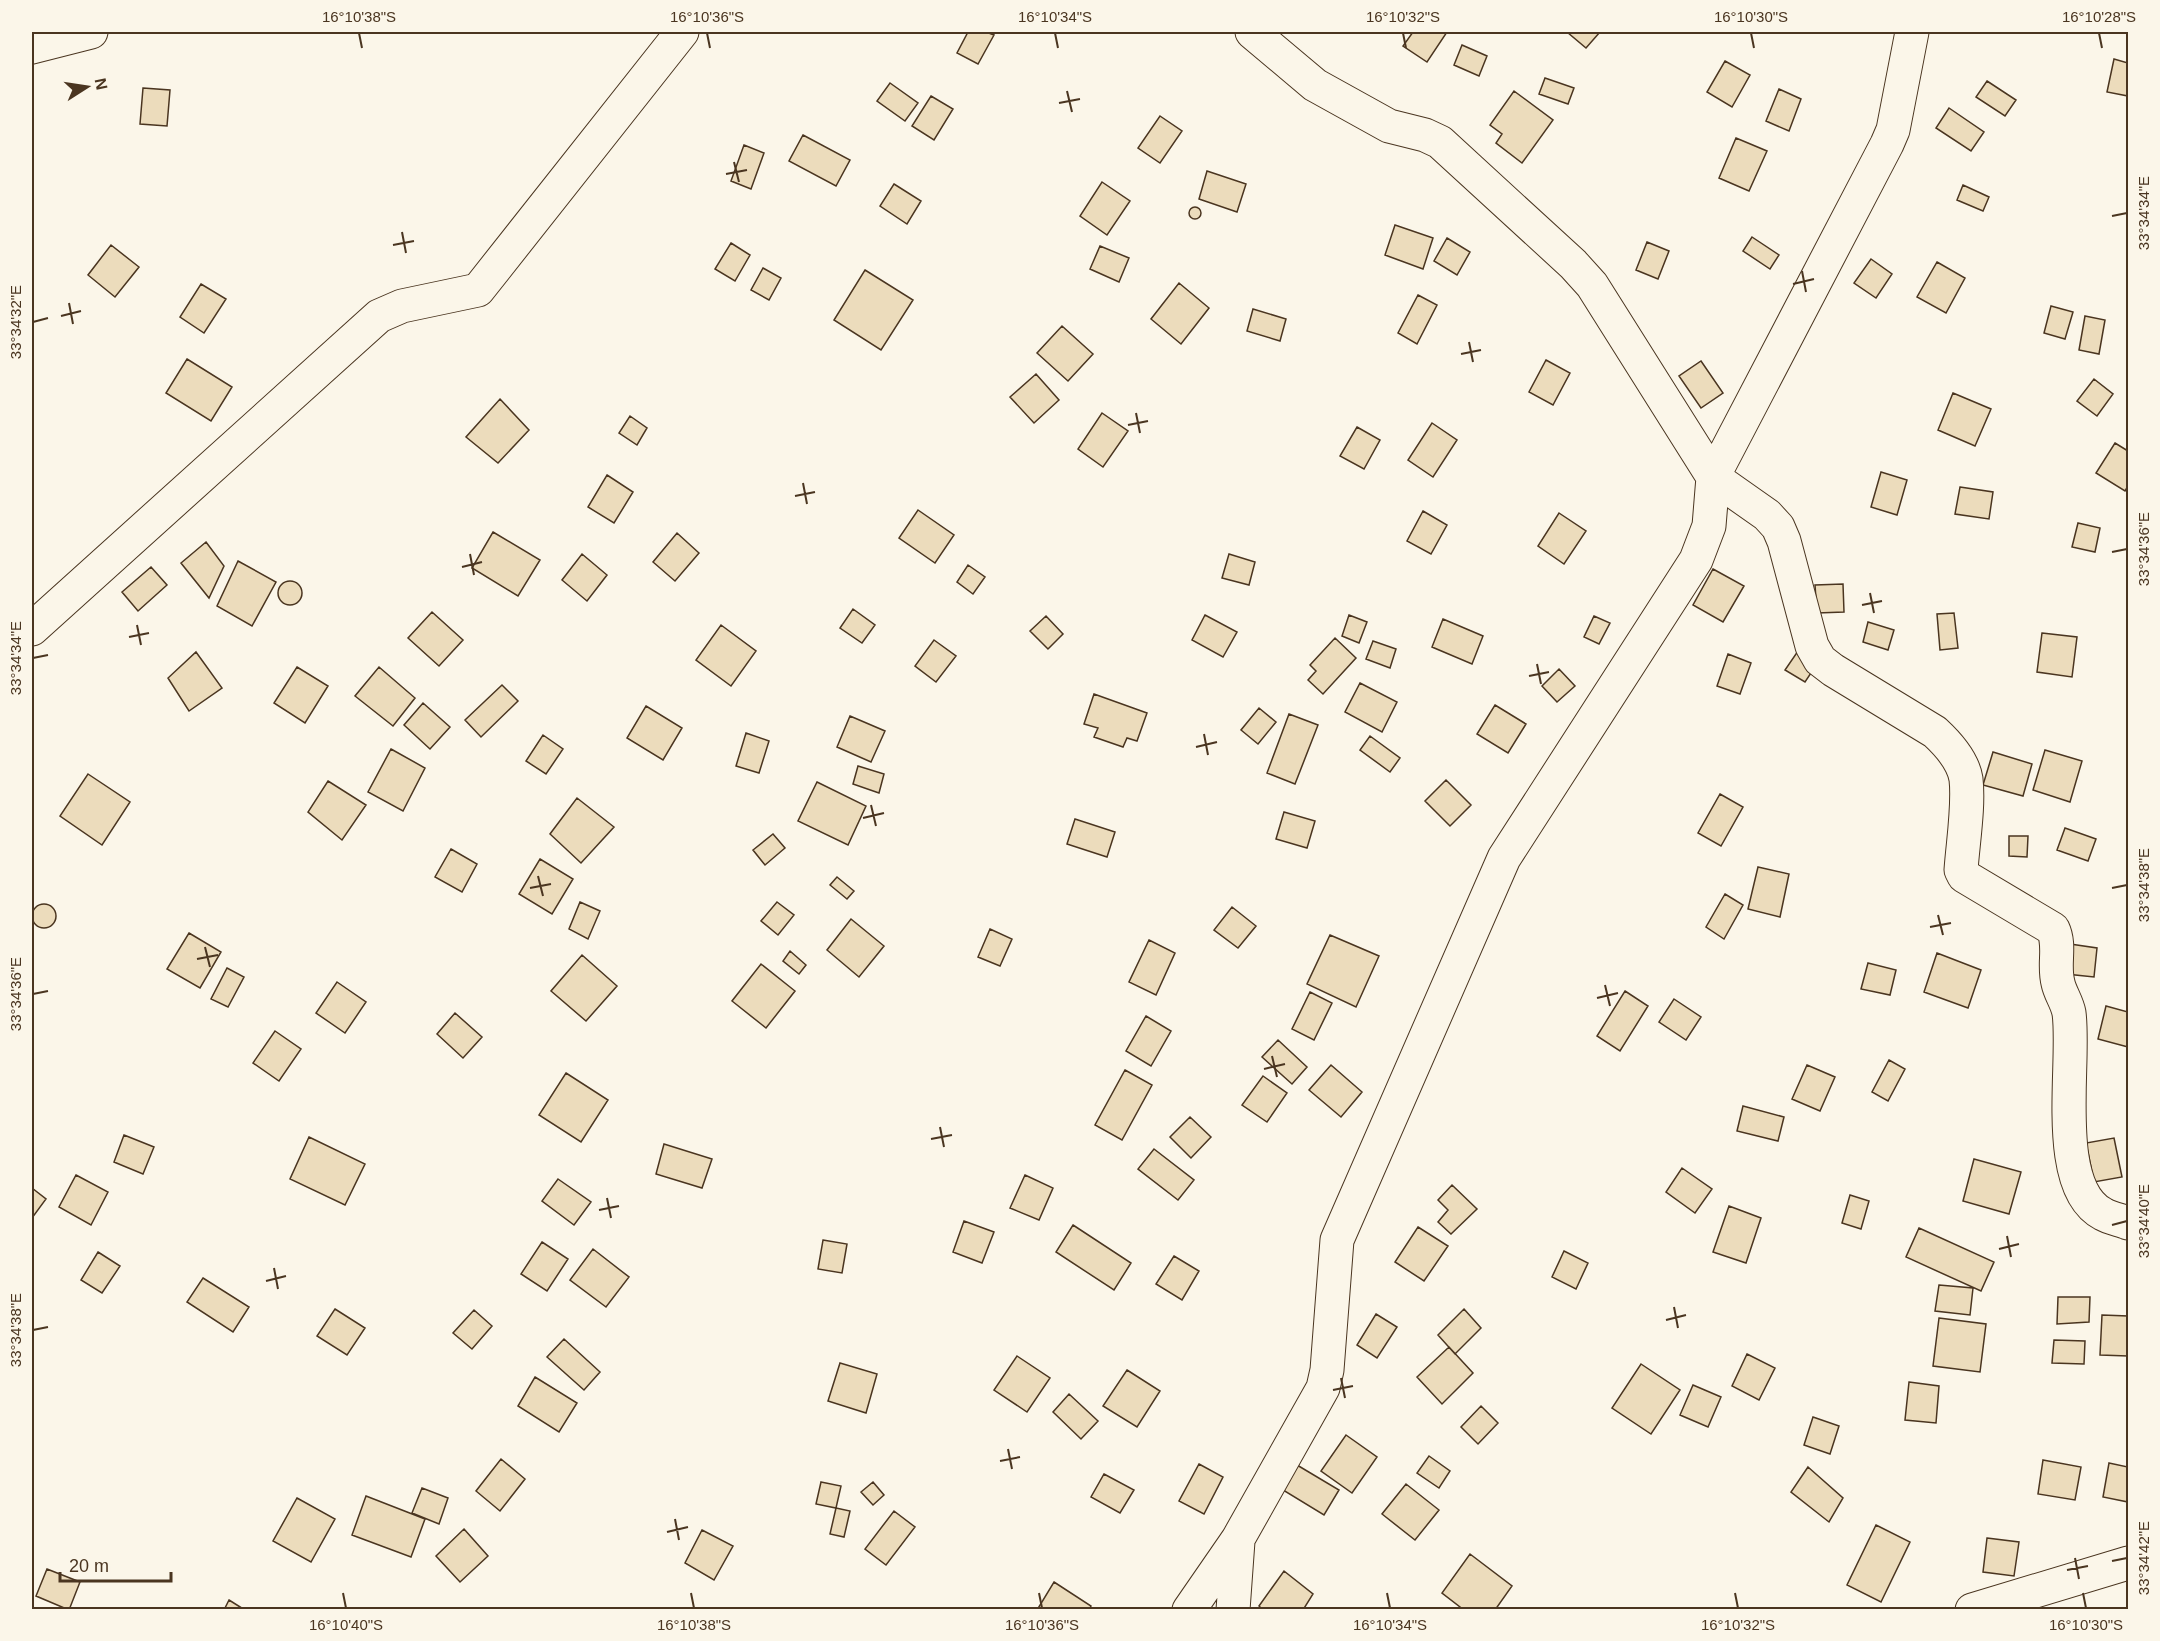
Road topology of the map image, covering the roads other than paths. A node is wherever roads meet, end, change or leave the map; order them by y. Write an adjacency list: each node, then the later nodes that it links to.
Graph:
1 (91, 32): 5 (street)
2 (682, 32): 7 (street)
3 (1252, 32): 6 (street)
4 (1912, 32): 6 (street)
5 (32, 47)
6 (1713, 477): 8 (street); 9 (street)
7 (32, 629)
8 (2128, 1223)
9 (1238, 1539): 11 (street); 12 (street)
10 (2128, 1563): 13 (street)
11 (1190, 1610)
12 (1233, 1610)
13 (1972, 1610)

